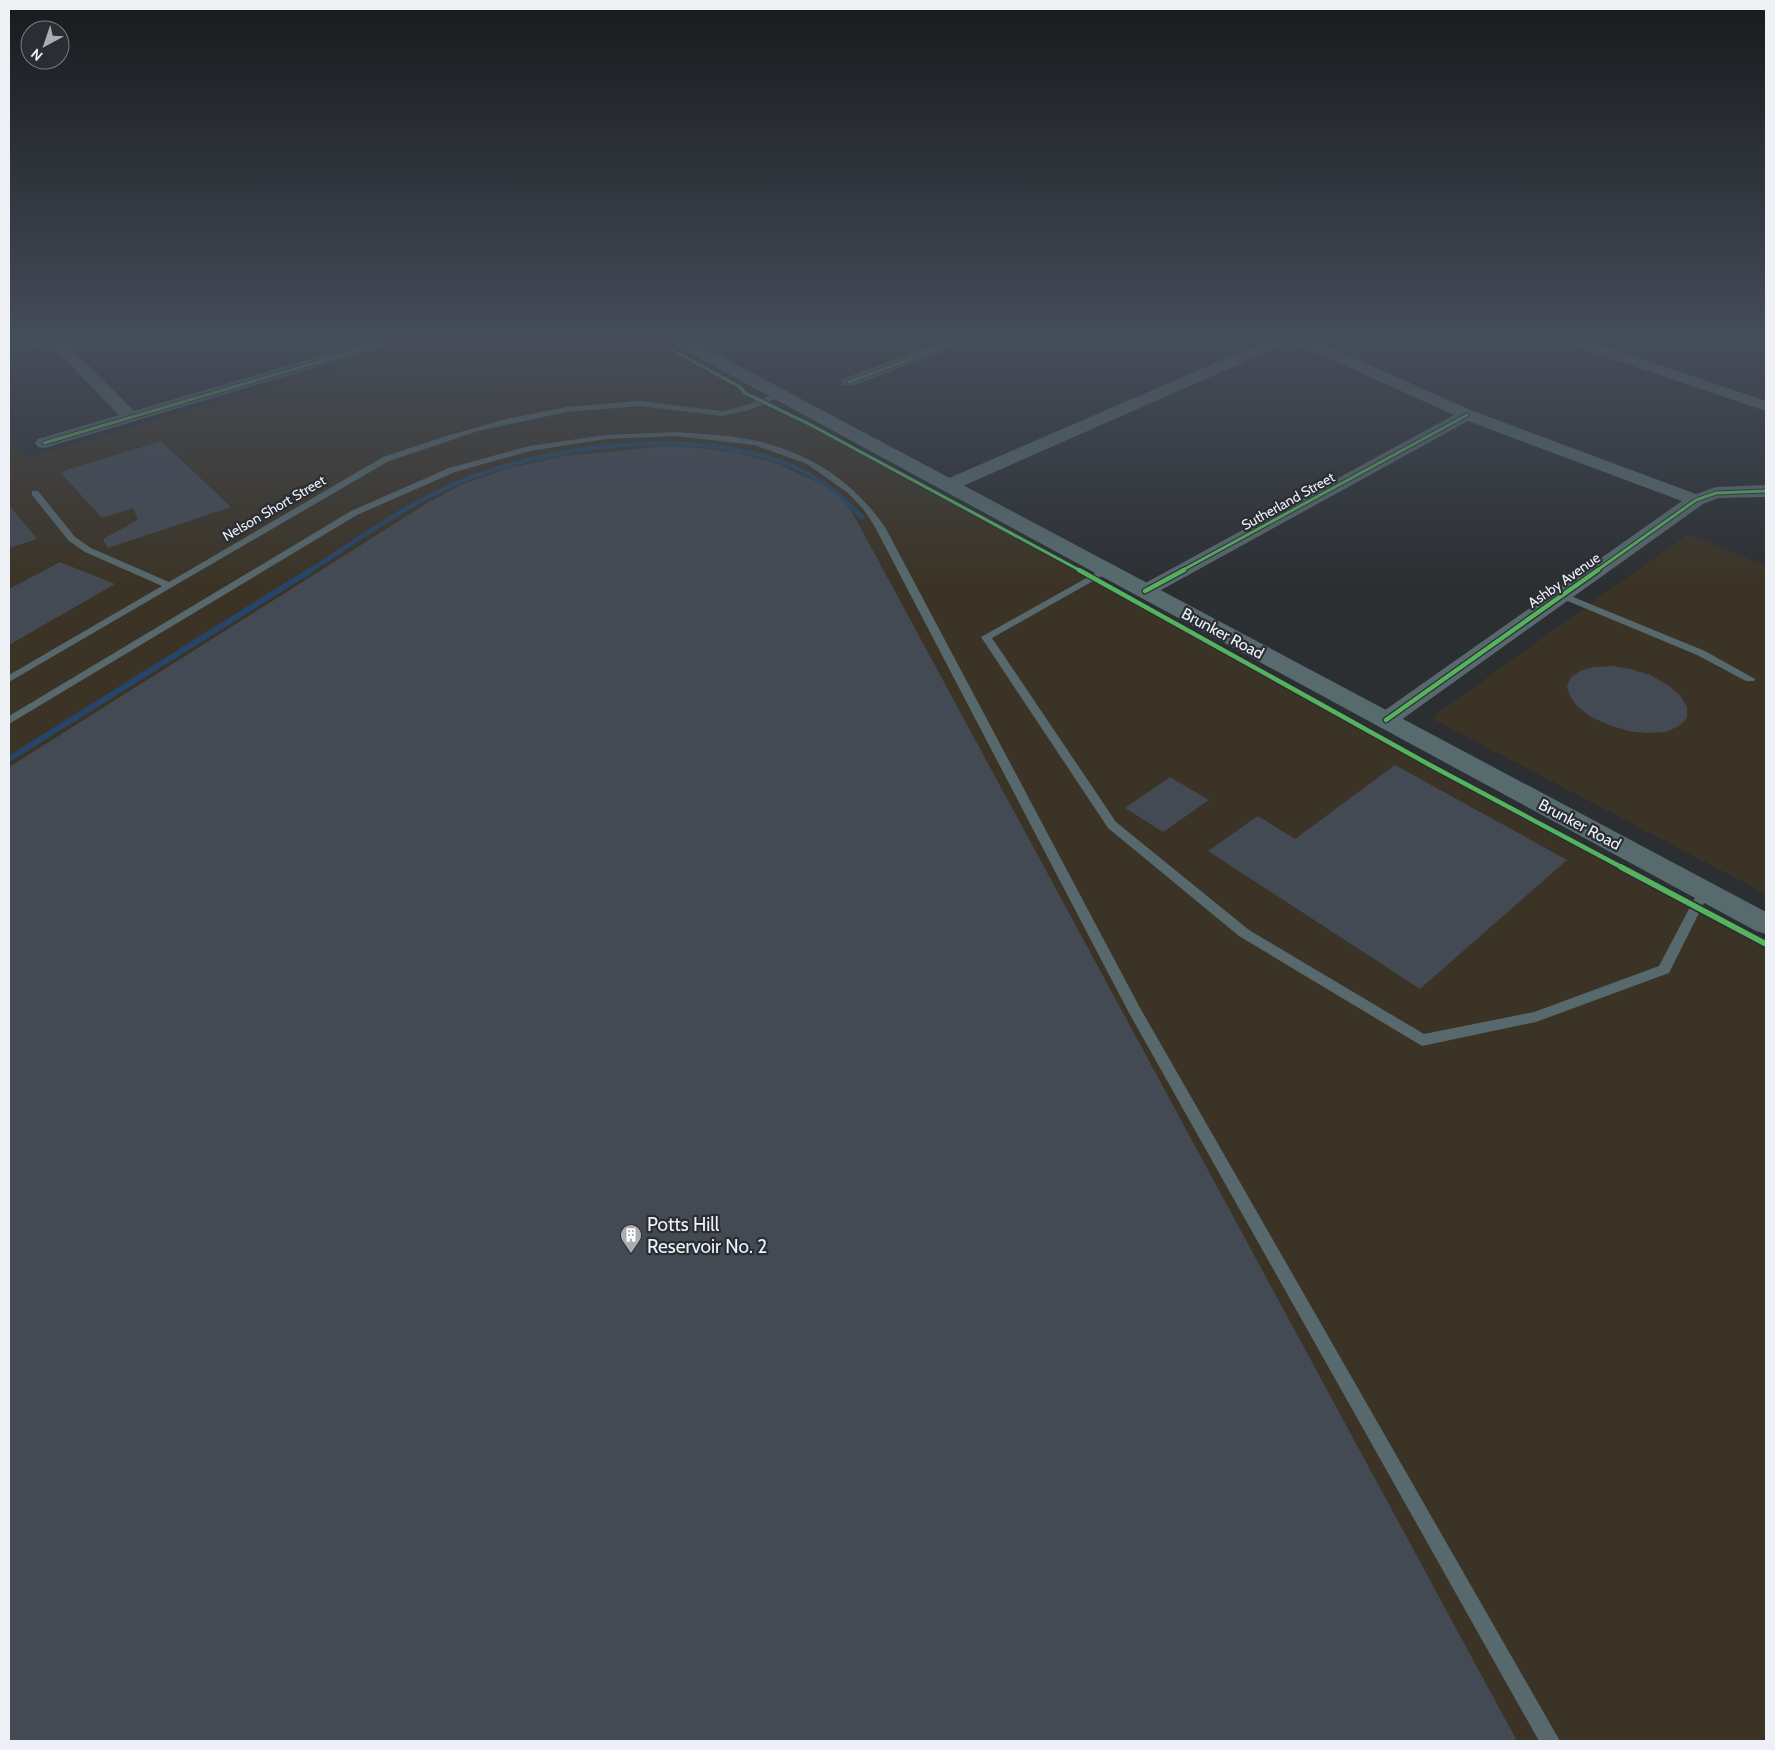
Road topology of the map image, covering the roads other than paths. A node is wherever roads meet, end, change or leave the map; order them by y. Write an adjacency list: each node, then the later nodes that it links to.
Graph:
1 (115, 423): 7 (street)
2 (497, 423): 13 (lane, Nelson Short Street)
3 (831, 423): 8 (main road, Brunker Road)
4 (1094, 423): 8 (street)
5 (1453, 423): 14 (street, Sutherland Street)
6 (1488, 423): 11 (street)
7 (44, 443)
8 (949, 486): 12 (main road, Brunker Road)
9 (1766, 491): 11 (street, Ashby Avenue)
10 (35, 492): 13 (lane)
11 (1696, 500): 15 (street, Ashby Avenue)
12 (1106, 570): 14 (main road, Brunker Road); 20 (lane)
13 (168, 585): 16 (lane, Nelson Short Street)
14 (1145, 591): 18 (main road, Brunker Road)
15 (1561, 595): 17 (lane); 18 (street, Ashby Avenue)
16 (9, 679)
17 (1750, 679)
18 (1386, 720): 20 (main road, Brunker Road)
19 (9, 721): 22 (lane)
20 (1704, 891): 21 (main road, Brunker Road)
21 (1766, 924)
22 (1550, 1741)

